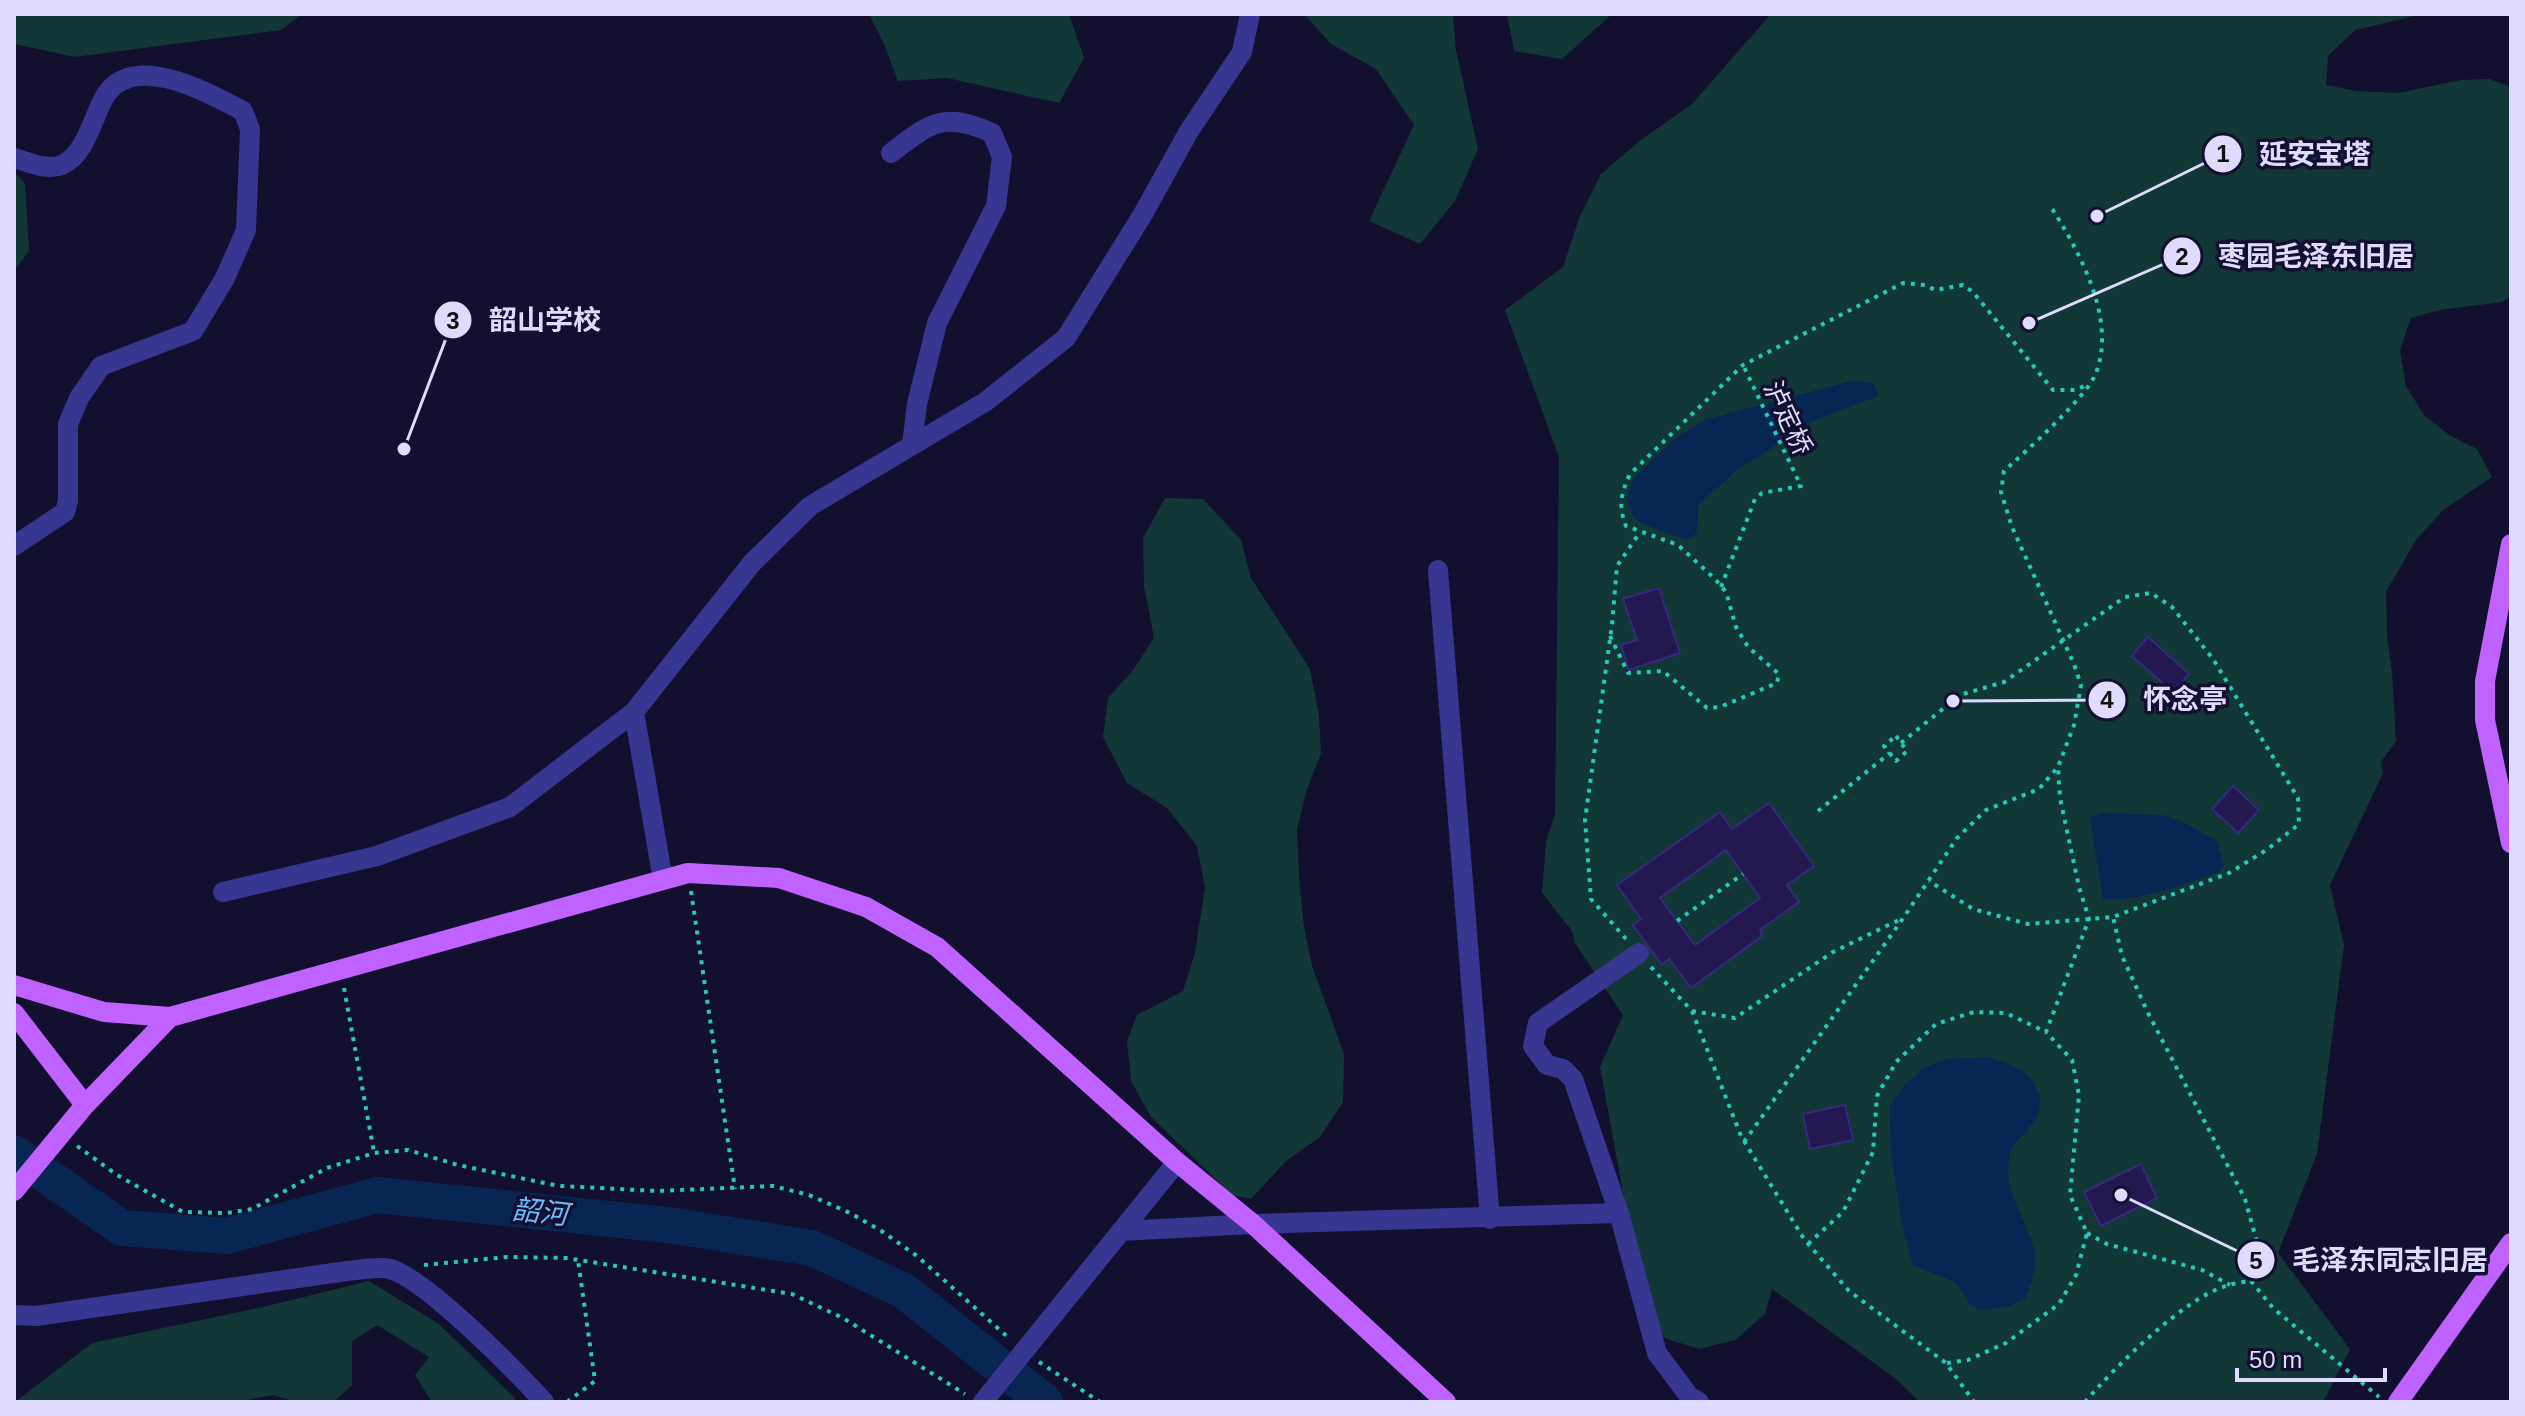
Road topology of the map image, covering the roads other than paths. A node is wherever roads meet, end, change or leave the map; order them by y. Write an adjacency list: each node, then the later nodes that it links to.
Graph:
1 (1250, 14): 4 (street)
2 (891, 153): 4 (street)
3 (14, 158): 6 (street)
4 (912, 445): 8 (street)
5 (2511, 544): 9 (main road)
6 (14, 546)
7 (1438, 570): 20 (street)
8 (634, 712): 10 (street); 11 (street)
9 (2511, 843)
10 (663, 880): 15 (main road); 17 (main road)
11 (223, 892)
12 (1639, 953): 19 (street)
13 (14, 985): 15 (main road)
14 (14, 1013): 16 (main road)
15 (170, 1017): 16 (main road)
16 (85, 1105): 18 (main road)
17 (1177, 1162): 21 (main road); 22 (street)
18 (16, 1188)
19 (1619, 1213): 20 (street); 28 (street)
20 (1490, 1219): 21 (street)
21 (1253, 1224): 22 (street); 27 (main road)
22 (1121, 1231): 25 (street)
23 (2511, 1243): 29 (main road)
24 (14, 1315): 26 (street)
25 (982, 1400)
26 (544, 1402)
27 (1446, 1402)
28 (1699, 1402)
29 (2398, 1402)

